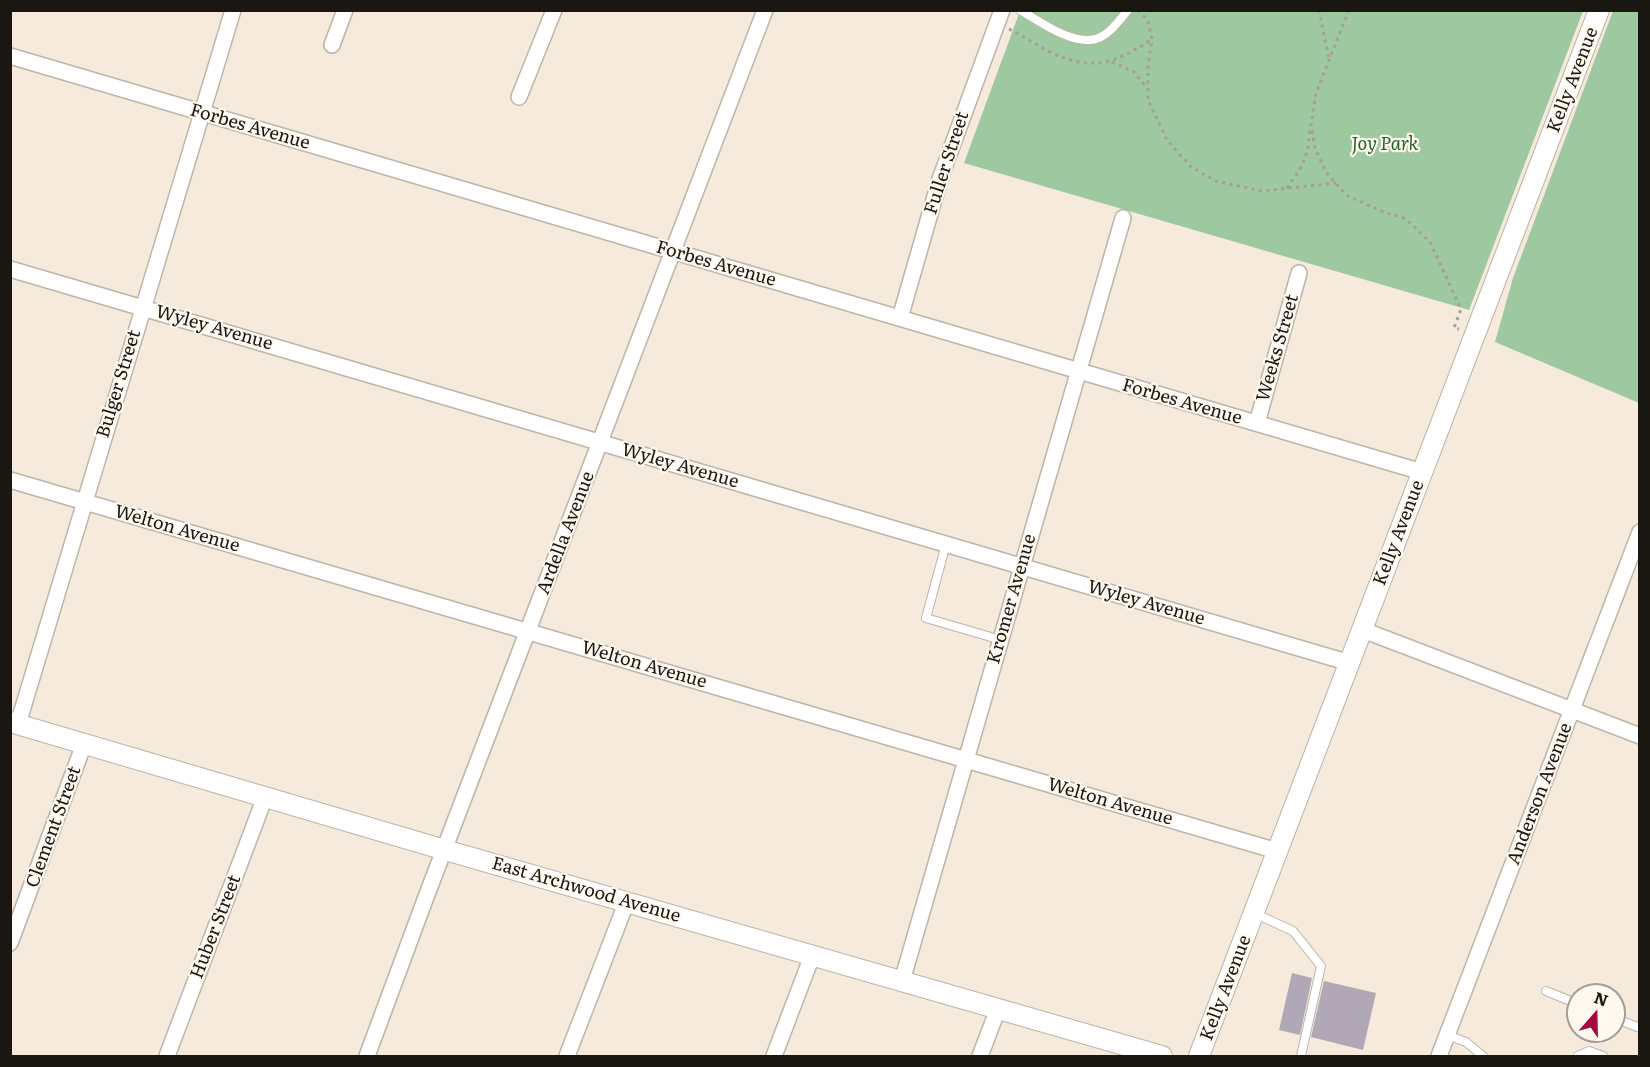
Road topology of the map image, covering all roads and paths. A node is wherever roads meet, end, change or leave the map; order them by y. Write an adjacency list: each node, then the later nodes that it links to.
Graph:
1 (233, 10): 18 (street, Bulger Street)
2 (345, 10): 12 (street)
3 (554, 10): 17 (street)
4 (765, 10): 23 (street, Ardella Avenue)
5 (1002, 10): 27 (street, Fuller Street)
6 (1020, 10): 7 (lane)
7 (1128, 10)
8 (1138, 10): 16 (path)
9 (1319, 10): 14 (path)
10 (1349, 10): 14 (path)
11 (1599, 10): 28 (main road, Kelly Avenue)
12 (332, 45)
13 (10, 56): 18 (street, Forbes Avenue)
14 (1329, 60): 19 (path)
15 (1110, 61): 16 (path)
16 (1148, 89): 21 (path)
17 (519, 97)
18 (202, 113): 23 (street, Forbes Avenue); 26 (street, Bulger Street)
19 (1311, 125): 20 (path); 21 (path)
20 (1336, 183): 21 (path); 28 (path)
21 (1287, 189)
22 (1123, 218): 29 (street, Kromer Avenue)
23 (672, 252): 27 (street, Forbes Avenue); 31 (street, Ardella Avenue)
24 (10, 268): 26 (street, Wyley Avenue)
25 (1299, 273): 30 (street, Weeks Street)
26 (143, 308): 31 (street, Wyley Avenue); 34 (street, Bulger Street)
27 (900, 318): 29 (street, Forbes Avenue)
28 (1475, 334): 32 (main road, Kelly Avenue)
29 (1079, 371): 30 (street, Forbes Avenue); 37 (street, Kromer Avenue)
30 (1257, 423): 32 (street, Forbes Avenue)
31 (600, 442): 36 (street, Wyley Avenue); 39 (street, Ardella Avenue)
32 (1422, 472): 38 (main road, Kelly Avenue)
33 (10, 480): 34 (street, Welton Avenue)
34 (84, 501): 39 (street, Welton Avenue); 43 (street, Bulger Street)
35 (1640, 532): 42 (street, Anderson Avenue)
36 (946, 544): 37 (street, Wyley Avenue); 40 (lane)
37 (1022, 566): 40 (street, Kromer Avenue); 41 (street, Wyley Avenue)
38 (1362, 630): 41 (main road, Kelly Avenue); 42 (street)
39 (528, 632): 46 (street, Welton Avenue); 48 (street, Ardella Avenue)
40 (1001, 640): 46 (street, Kromer Avenue)
41 (1350, 663): 49 (main road, Kelly Avenue)
42 (1573, 710): 44 (street); 58 (street, Anderson Avenue)
43 (14, 723): 45 (main road, East Archwood Avenue)
44 (1640, 736)
45 (84, 744): 47 (main road, East Archwood Avenue); 52 (street, Clement Street)
46 (966, 760): 49 (street, Welton Avenue); 54 (street, Kromer Avenue)
47 (265, 797): 48 (main road, East Archwood Avenue); 59 (street, Huber Street)
48 (445, 850): 50 (main road, East Archwood Avenue); 60 (street, Ardella Avenue)
49 (1277, 851): 51 (main road, Kelly Avenue)
50 (627, 901): 53 (main road, East Archwood Avenue); 61 (street)
51 (1254, 914): 65 (main road, Kelly Avenue); 66 (lane)
52 (10, 944)
53 (812, 956): 54 (main road, East Archwood Avenue); 62 (street)
54 (902, 981): 57 (main road, East Archwood Avenue)
55 (1546, 991): 56 (lane)
56 (1566, 999)
57 (998, 1009): 63 (street); 64 (main road, East Archwood Avenue)
58 (1447, 1035): 67 (street, Anderson Avenue); 68 (lane)
59 (167, 1056)
60 (367, 1056)
61 (567, 1056)
62 (774, 1056)
63 (980, 1056)
64 (1162, 1056)
65 (1199, 1056)
66 (1301, 1056)
67 (1439, 1056)
68 (1483, 1056)
69 (1578, 1056): 70 (lane)
70 (1603, 1056)

